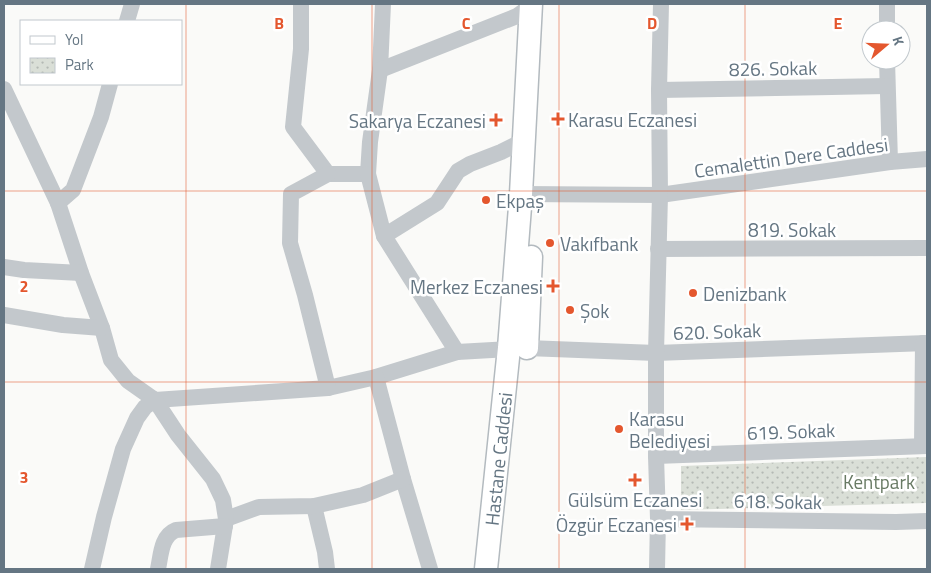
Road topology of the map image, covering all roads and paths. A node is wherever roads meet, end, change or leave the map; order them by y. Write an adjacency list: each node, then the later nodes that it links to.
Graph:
1 (132, 4): 7 (street)
2 (300, 4): 18 (street)
3 (383, 4): 9 (street)
4 (535, 4): 9 (street); 15 (main road); 20 (main road)
5 (661, 4): 14 (street)
6 (887, 4): 8 (street)
7 (127, 20)
8 (887, 20)
9 (380, 70): 19 (street)
10 (887, 70): 12 (street)
11 (110, 85): 22 (street)
12 (887, 86): 14 (street, 826. Sokak); 17 (street)
13 (4, 89): 22 (street)
14 (659, 90): 21 (street)
15 (523, 140): 20 (main road); 23 (street)
16 (927, 160): 17 (street, Cemalettin Dere Caddesi)
17 (890, 162): 21 (street, Cemalettin Dere Caddesi)
18 (328, 174): 19 (street); 35 (street)
19 (368, 174): 23 (street)
20 (528, 195): 21 (street, Cemalettin Dere Caddesi); 31 (main road, Hastane Caddesi)
21 (660, 195): 25 (street)
22 (58, 203): 27 (street)
23 (384, 236): 32 (street)
24 (927, 248): 25 (street, 819. Sokak)
25 (658, 249): 33 (street)
26 (4, 267): 27 (street)
27 (81, 273): 29 (street)
28 (4, 315): 29 (street)
29 (102, 328): 36 (street)
30 (925, 343): 33 (street, 620. Sokak); 37 (street)
31 (518, 348): 32 (street, 620. Sokak); 33 (street, 620. Sokak); 49 (main road, Hastane Caddesi)
32 (457, 352): 34 (street, 620. Sokak)
33 (656, 353): 38 (street)
34 (376, 377): 35 (street, 620. Sokak); 39 (street)
35 (328, 388): 36 (street, 620. Sokak)
36 (156, 400): 43 (street); 44 (street)
37 (925, 446): 38 (street, 619. Sokak)
38 (656, 456): 41 (street)
39 (403, 479): 40 (street); 48 (street)
40 (314, 506): 43 (street); 47 (street)
41 (658, 519): 42 (street, 618. Sokak); 50 (street)
42 (927, 521)
43 (225, 522): 45 (street); 46 (street)
44 (92, 569)
45 (158, 569)
46 (218, 569)
47 (327, 569)
48 (430, 569)
49 (486, 569)
50 (657, 569)

